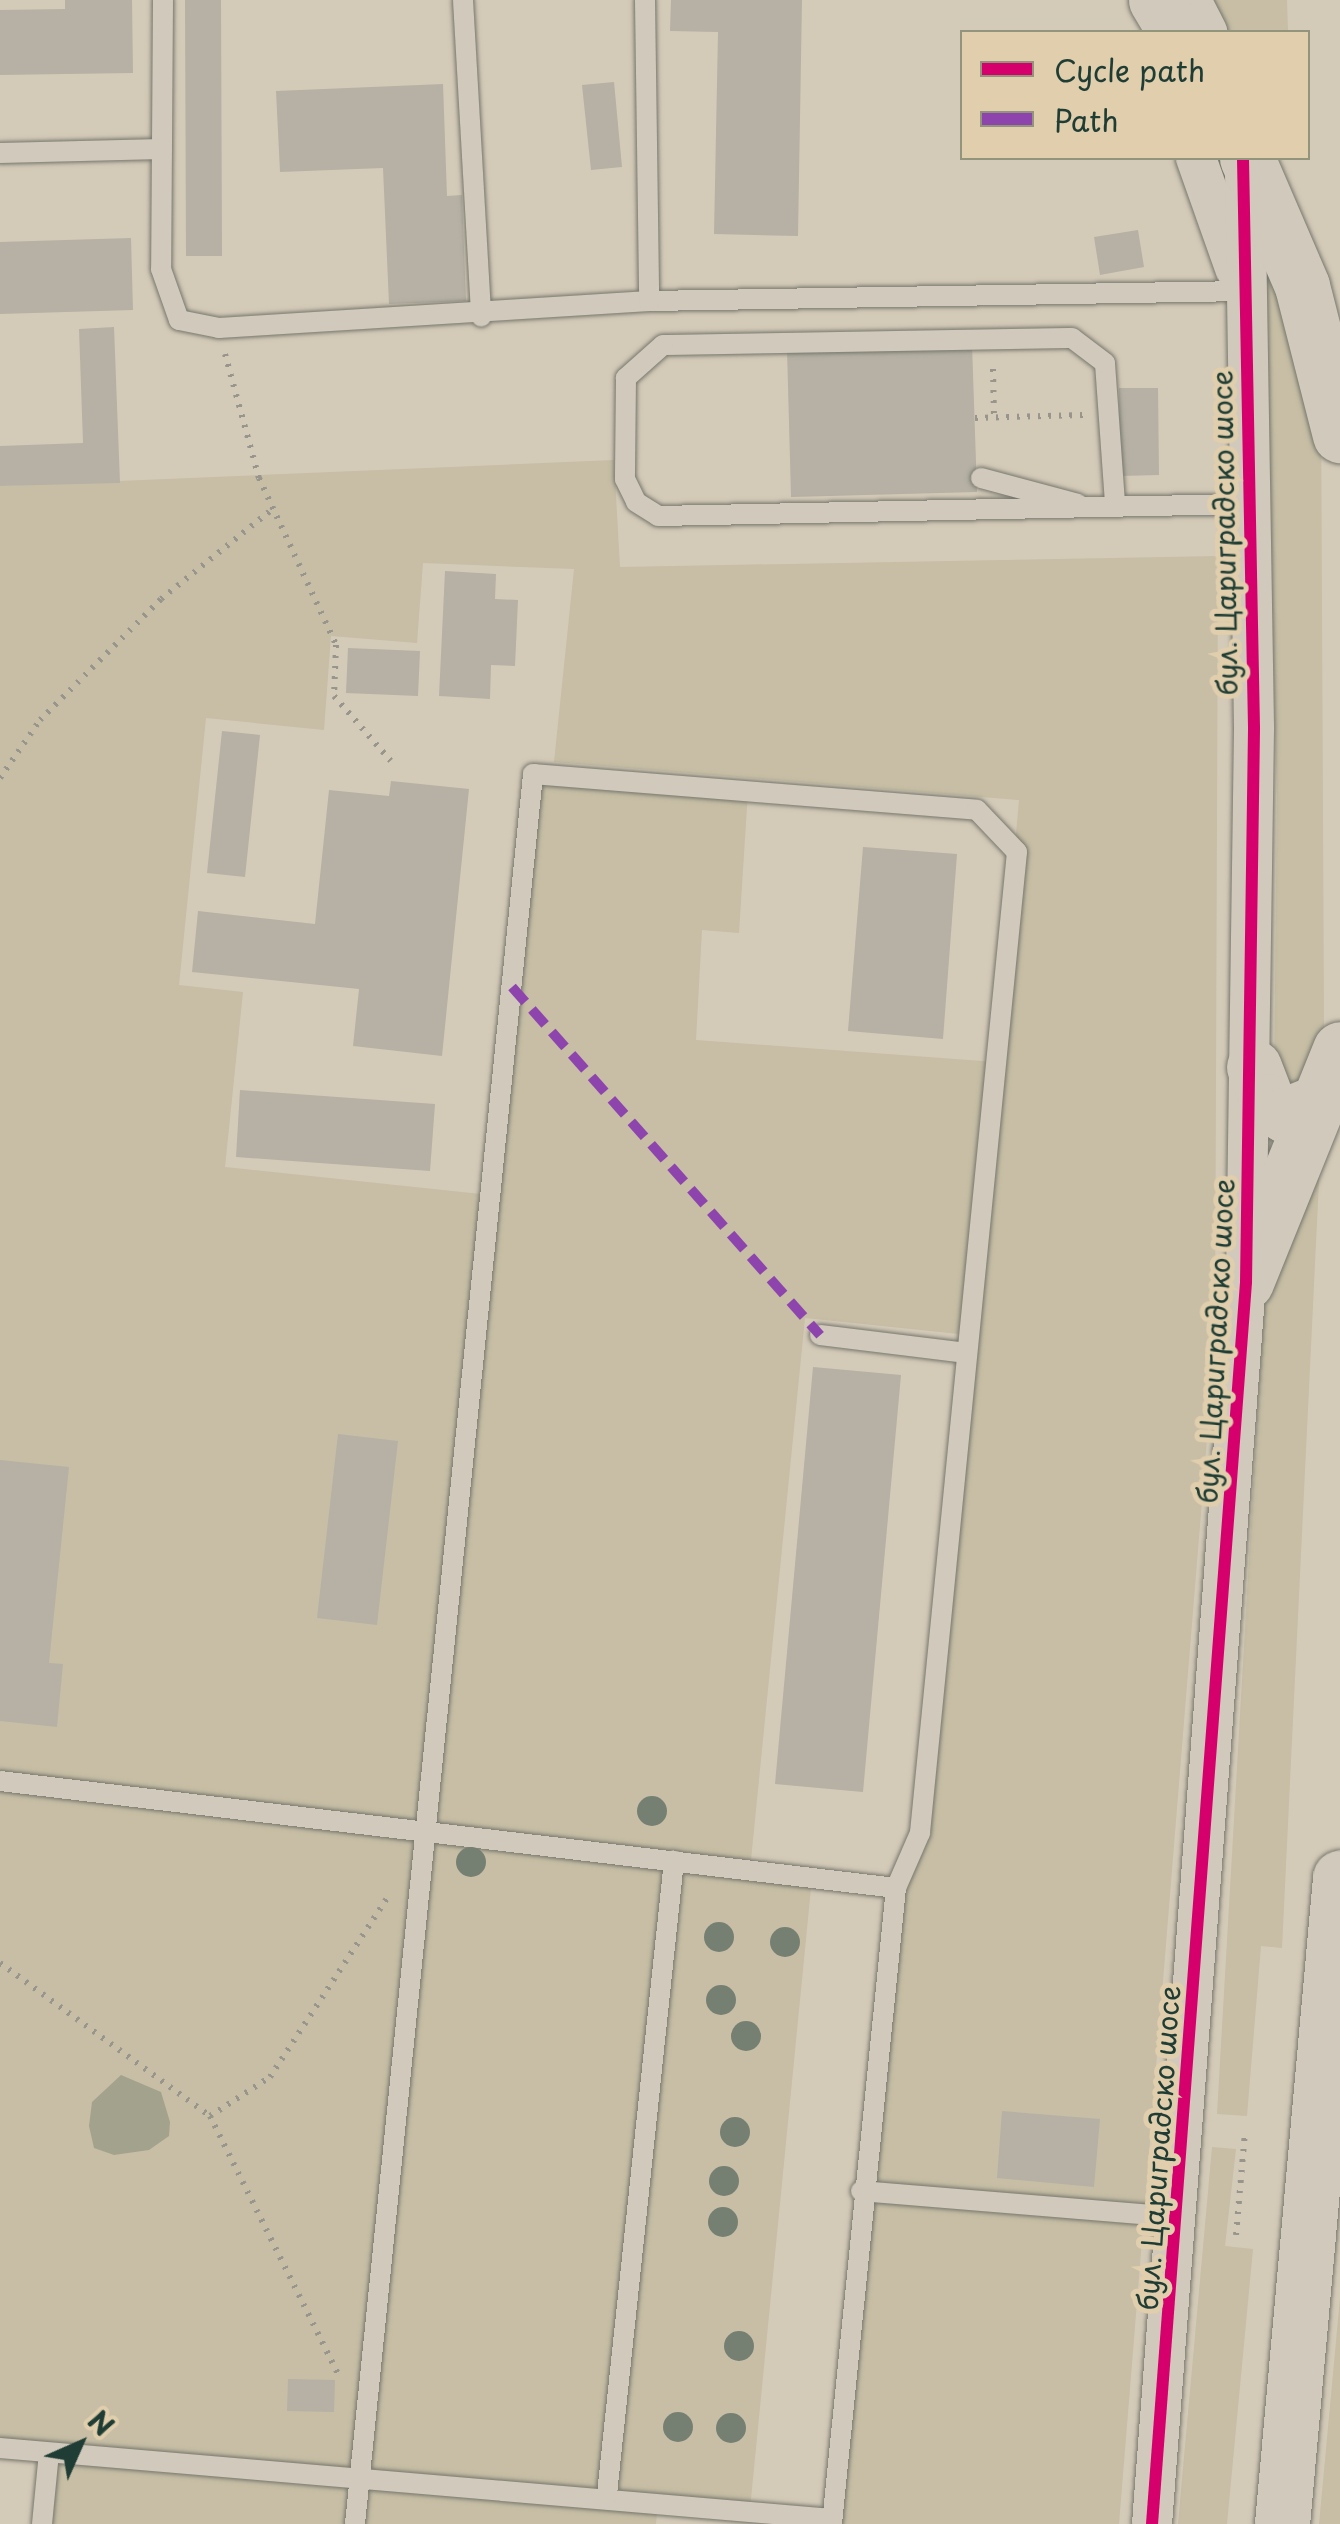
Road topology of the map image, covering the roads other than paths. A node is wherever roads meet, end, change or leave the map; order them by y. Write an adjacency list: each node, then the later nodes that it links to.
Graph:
1 (163, 0): 10 (lane)
2 (462, 0): 17 (lane)
3 (645, 0): 16 (lane)
4 (1139, 0): 7 (street)
5 (1156, 0): 8 (highway)
6 (1190, 0): 9 (street)
7 (1151, 30)
8 (1174, 30)
9 (1206, 30)
10 (162, 149): 11 (lane); 17 (lane)
11 (0, 153)
12 (1197, 160): 15 (street, бул. Цариградско шосе)
13 (1245, 160): 15 (street, бул. Цариградско шосе)
14 (1246, 160): 18 (highway)
15 (1243, 291): 16 (lane); 22 (street, бул. Цариградско шосе)
16 (649, 301): 17 (lane)
17 (481, 316)
18 (1340, 436)
19 (981, 478): 20 (lane)
20 (1078, 504): 21 (lane); 21 (lane)
21 (1115, 504): 22 (lane)
22 (1247, 504): 23 (street, бул. Цариградско шосе)
23 (1254, 1067): 24 (highway); 25 (street, бул. Цариградско шосе)
24 (1332, 1074): 25 (highway)
25 (1246, 1282): 34 (street, бул. Цариградско шосе)
26 (820, 1336): 27 (lane)
27 (967, 1352): 29 (lane); 32 (lane)
28 (0, 1781): 29 (lane)
29 (426, 1832): 30 (lane); 37 (lane)
30 (674, 1861): 32 (lane); 38 (lane)
31 (1340, 1878): 43 (highway)
32 (896, 1888): 33 (lane)
33 (861, 2191): 34 (lane); 39 (lane)
34 (1179, 2217): 42 (street, бул. Цариградско шосе)
35 (0, 2448): 36 (lane)
36 (49, 2453): 37 (lane); 40 (lane)
37 (360, 2474): 38 (lane); 41 (lane)
38 (607, 2494): 39 (lane)
39 (832, 2521)
40 (42, 2524)
41 (355, 2524)
42 (1152, 2524)
43 (1282, 2524)

